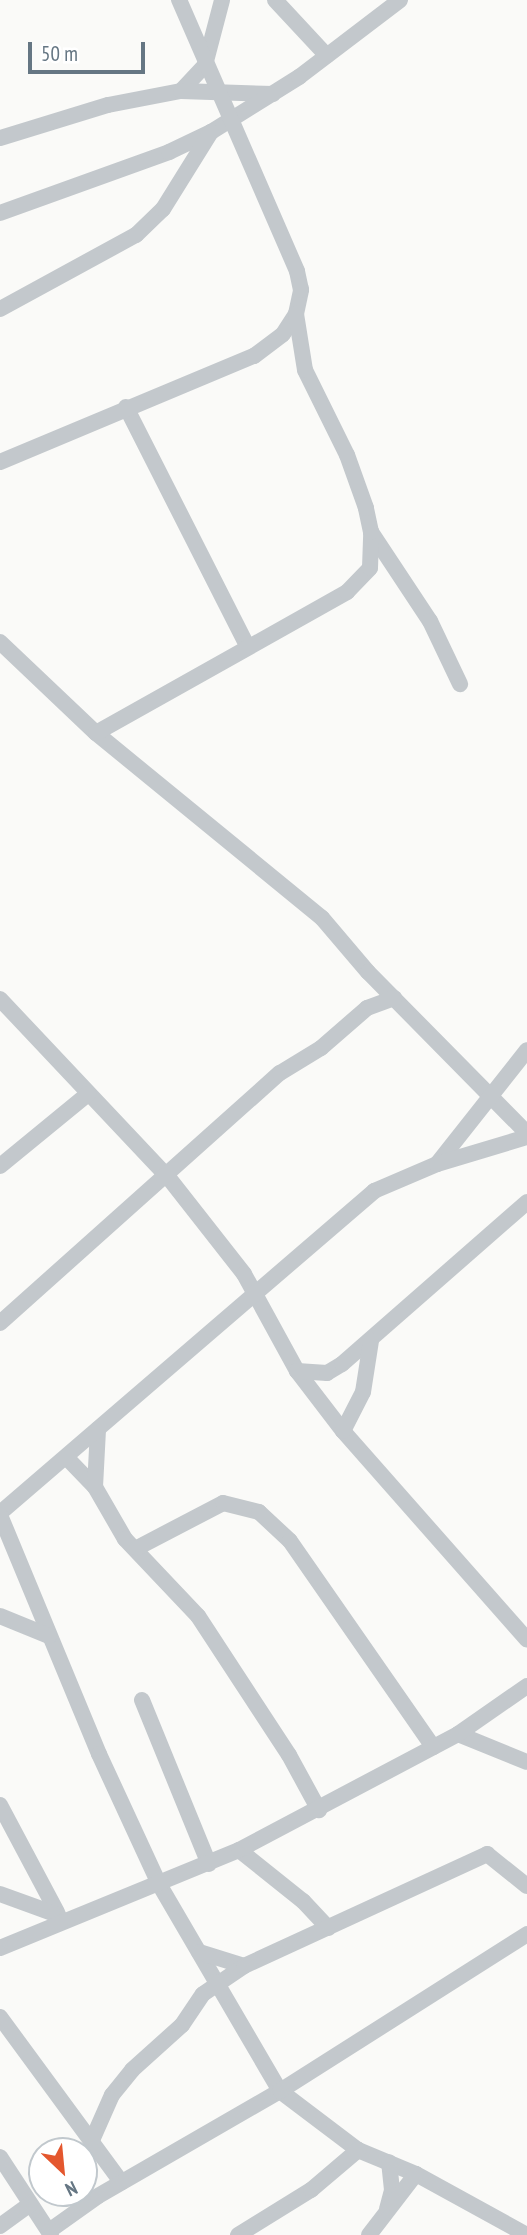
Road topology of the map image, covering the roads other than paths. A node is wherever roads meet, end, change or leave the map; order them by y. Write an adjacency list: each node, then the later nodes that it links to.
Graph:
1 (179, 0): 6 (street)
2 (222, 0): 6 (street)
3 (275, 0): 5 (street)
4 (400, 0): 5 (street)
5 (327, 56): 9 (street)
6 (205, 65): 7 (street); 8 (street)
7 (214, 90): 8 (street); 9 (street); 10 (street)
8 (181, 91): 12 (street)
9 (273, 94): 10 (street)
10 (229, 121): 11 (street); 15 (street)
11 (211, 132): 13 (street); 14 (street)
12 (0, 138)
13 (0, 213)
14 (0, 309)
15 (296, 314): 16 (street); 18 (street)
16 (126, 407): 17 (street); 20 (street)
17 (0, 462)
18 (371, 532): 20 (street); 21 (street)
19 (0, 642): 22 (street)
20 (248, 646): 22 (street)
21 (460, 684)
22 (96, 733): 23 (street)
23 (394, 998): 26 (street); 31 (street)
24 (1, 1005): 27 (street)
25 (527, 1050): 26 (street)
26 (492, 1093): 28 (street); 29 (street)
27 (88, 1094): 30 (street); 31 (street)
28 (527, 1135): 29 (street)
29 (437, 1164): 33 (street)
30 (0, 1166)
31 (168, 1177): 33 (street); 34 (street)
32 (527, 1202): 35 (street)
33 (252, 1294): 36 (street); 37 (street)
34 (3, 1317)
35 (371, 1341): 36 (street); 38 (street)
36 (297, 1371): 38 (street)
37 (98, 1430): 39 (street); 40 (street)
38 (342, 1431): 45 (street)
39 (66, 1457): 40 (street); 41 (street)
40 (95, 1487): 42 (street)
41 (0, 1514): 44 (street)
42 (136, 1548): 49 (street); 52 (street)
43 (0, 1616): 44 (street)
44 (50, 1636): 55 (street)
45 (527, 1640)
46 (527, 1686): 48 (street)
47 (142, 1700): 54 (street)
48 (458, 1734): 49 (street); 50 (street)
49 (433, 1747): 52 (street)
50 (527, 1762)
51 (0, 1805): 58 (street)
52 (319, 1810): 53 (street)
53 (239, 1850): 54 (street); 59 (street)
54 (209, 1864): 55 (street)
55 (159, 1884): 58 (street); 62 (street)
56 (527, 1886): 59 (street)
57 (0, 1894): 58 (street)
58 (60, 1917): 61 (street)
59 (328, 1928): 63 (street)
60 (527, 1934): 66 (street)
61 (0, 1948)
62 (199, 1952): 63 (street); 64 (street)
63 (244, 1966): 64 (street)
64 (215, 1985): 66 (street); 68 (street)
65 (0, 2017): 67 (street)
66 (280, 2091): 70 (street); 74 (street)
67 (92, 2137)
68 (94, 2137)
69 (98, 2146): 74 (street)
70 (358, 2150): 72 (street); 81 (street)
71 (0, 2157): 75 (street)
72 (389, 2162): 73 (street); 78 (street)
73 (416, 2174): 78 (street); 83 (street)
74 (121, 2182): 80 (street)
75 (28, 2201)
76 (28, 2205): 79 (street)
77 (32, 2207): 80 (street)
78 (386, 2212): 82 (street)
79 (0, 2226)
80 (50, 2233)
81 (238, 2235)
82 (369, 2235)
83 (527, 2235)

